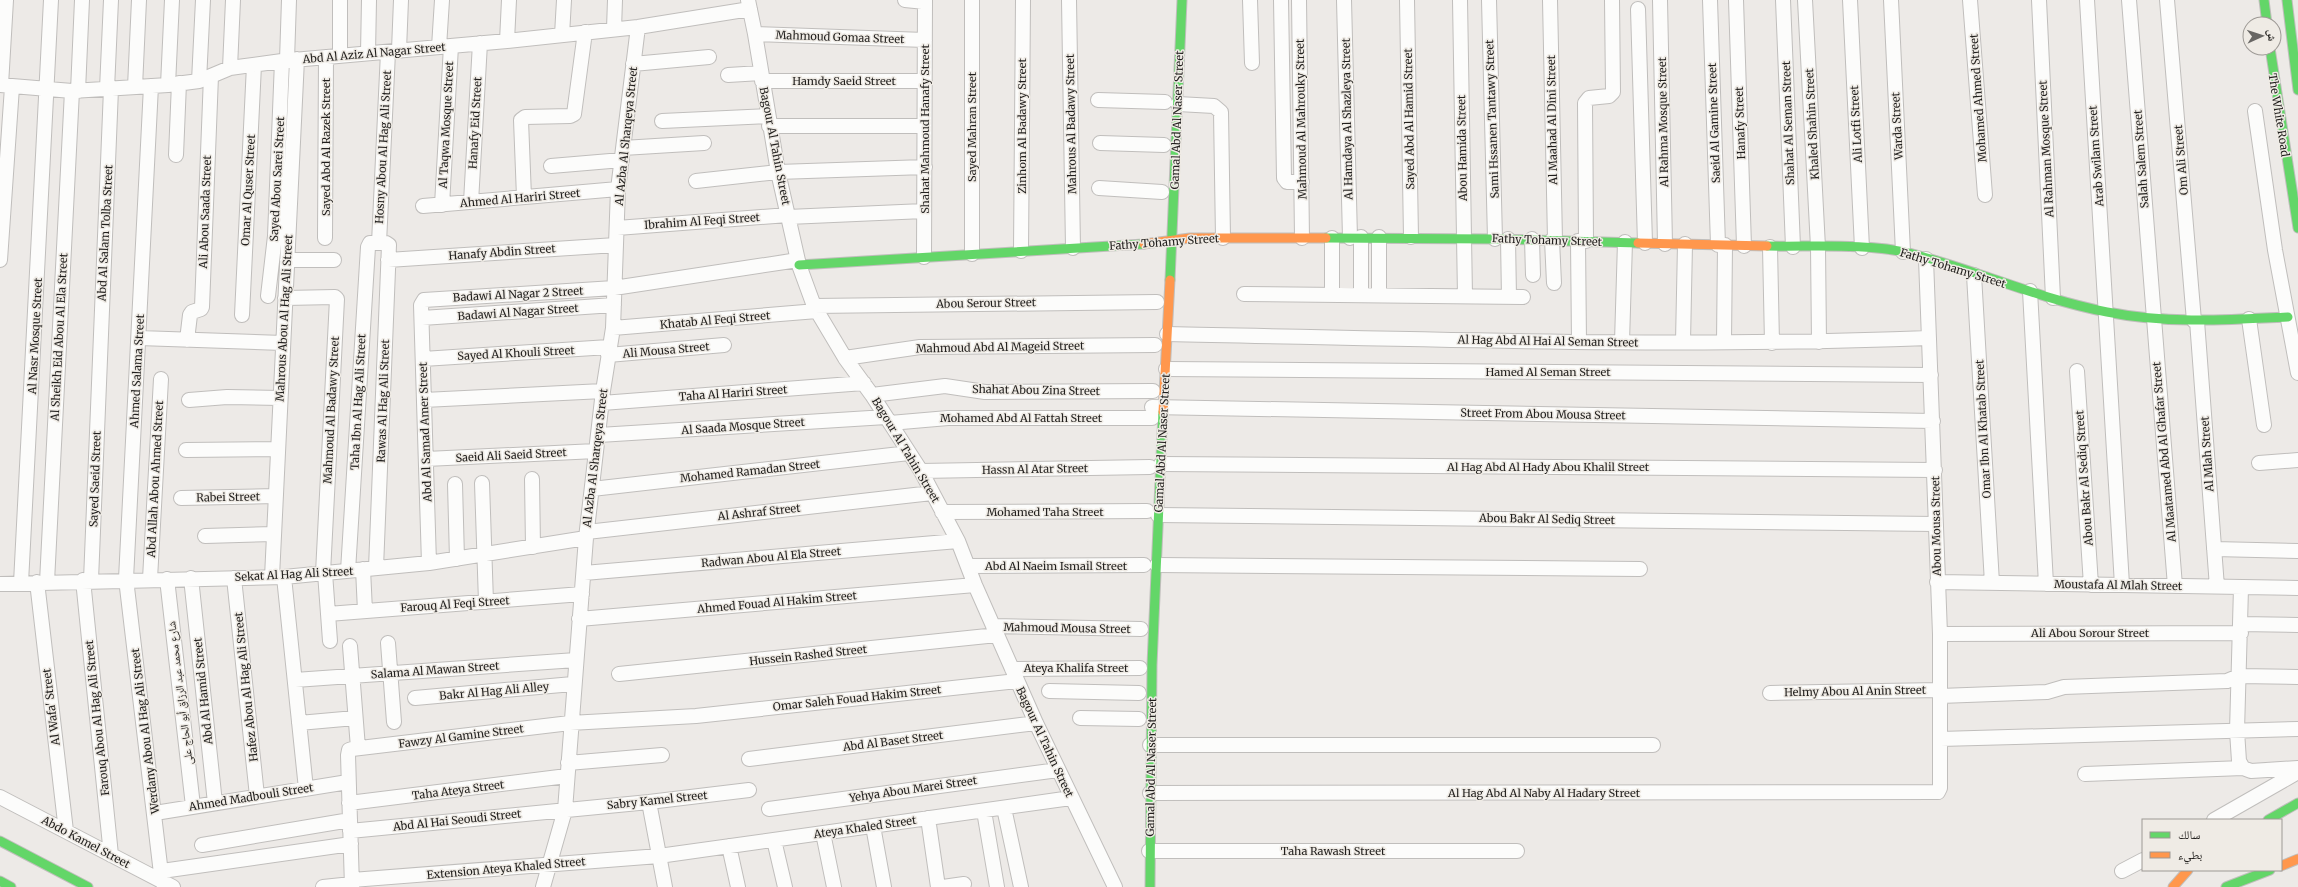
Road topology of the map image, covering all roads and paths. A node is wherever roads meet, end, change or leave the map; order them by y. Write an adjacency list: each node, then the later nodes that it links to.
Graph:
1 (6, 0): 75 (street)
2 (51, 0): 79 (street, Al Nasr Mosque Street)
3 (82, 0): 81 (street, Al Sheikh Eid Abou Al Ela Street)
4 (112, 0): 78 (street, Abd Al Salam Tolba Street)
5 (139, 0): 77 (street)
6 (172, 0): 74 (street)
7 (203, 0): 72 (street)
8 (233, 0): 69 (street)
9 (289, 0): 65 (street)
10 (340, 0): 62 (street, Sayed Abd Al Razek Street)
11 (369, 0): 61 (street)
12 (401, 0): 60 (street, Hosny Abou Al Hag Ali Street)
13 (442, 0): 59 (street, Al Taqwa Mosque Street)
14 (509, 0): 57 (street)
15 (564, 0): 55 (street)
16 (615, 0): 51 (street)
17 (905, 0): 45 (street)
18 (972, 0): 140 (street, Sayed Mahran Street)
19 (1023, 0): 138 (street, Zinhom Al Badawy Street)
20 (1069, 0): 136 (street, Mahrous Al Badawy Street)
21 (1182, 0): 52 (main road, Gamal Abd Al Naser Street)
22 (1250, 0): 66 (street)
23 (1281, 0): 97 (street)
24 (1299, 0): 97 (street, Mahmoud Al Mahrouky Street)
25 (1344, 0): 117 (street, Al Hamdaya Al Shazleya Street)
26 (1407, 0): 112 (street, Sayed Abd Al Hamid Street)
27 (1460, 0): 118 (street, Abou Hamida Street)
28 (1489, 0): 119 (street, Sami Hssanen Tantawy Street)
29 (1550, 0): 121 (street, Al Maahad Al Dini Street)
30 (1612, 0): 123 (street)
31 (1660, 0): 127 (street, Al Rahma Mosque Street)
32 (1710, 0): 130 (street, Saeid Al Gamine Street)
33 (1736, 0): 131 (street, Hanafy Street)
34 (1783, 0): 134 (street, Shahat Al Seman Street)
35 (1805, 0): 135 (street, Khaled Shahin Street)
36 (1850, 0): 137 (street, Ali Lotfi Street)
37 (1890, 0): 139 (street, Warda Street)
38 (1970, 0): 101 (street, Mohamed Ahmed Street)
39 (2039, 0): 160 (street, Al Rahman Mosque Street)
40 (2087, 0): 165 (street, Arab Swilam Street)
41 (2129, 0): 169 (street, Salah Salem Street)
42 (2167, 0): 171 (street, Om Ali Street)
43 (2264, 0): 48 (main road)
44 (2287, 0): 80 (main road, The White Road)
45 (925, 1): 56 (street, Shahat Mahmoud Hanafy Street)
46 (749, 5): 49 (street, Abd Al Aziz Al Nagar Street); 54 (street, Bagour Al Tahin Street)
47 (1638, 9): 126 (street)
48 (2266, 16)
49 (638, 27): 51 (street, Abd Al Aziz Al Nagar Street); 67 (street, Al Azba Al Sharqeya Street)
50 (1168, 28): 52 (main road)
51 (614, 29): 53 (street, Abd Al Aziz Al Nagar Street)
52 (1181, 29): 83 (main road, Gamal Abd Al Naser Street)
53 (585, 32): 55 (street, Abd Al Aziz Al Nagar Street); 102 (street)
54 (756, 34): 56 (street, Mahmoud Gomaa Street); 71 (street, Bagour Al Tahin Street)
55 (562, 35): 57 (street, Abd Al Aziz Al Nagar Street)
56 (925, 40): 73 (street, Shahat Mahmoud Hanafy Street)
57 (507, 41): 58 (street, Abd Al Aziz Al Nagar Street)
58 (480, 43): 59 (street, Abd Al Aziz Al Nagar Street); 103 (street, Hanafy Eid Street)
59 (445, 46): 60 (street, Abd Al Aziz Al Nagar Street); 104 (street, Al Taqwa Mosque Street)
60 (393, 51): 61 (street, Abd Al Aziz Al Nagar Street); 125 (street, Hosny Abou Al Hag Ali Street)
61 (368, 53): 62 (street, Abd Al Aziz Al Nagar Street)
62 (333, 56): 65 (street, Abd Al Aziz Al Nagar Street); 113 (street, Sayed Abd Al Razek Street)
63 (2271, 56): 110 (main road, The White Road)
64 (708, 57): 67 (street)
65 (288, 60): 68 (street, Abd Al Aziz Al Nagar Street); 144 (street, Mahrous Abou Al Hag Ali Street); 157 (street, Sayed Abou Sarei Street)
66 (1252, 63)
67 (633, 64): 91 (street, Al Azba Al Sharqeya Street)
68 (254, 65): 69 (street, Abd Al Aziz Al Nagar Street); 166 (street, Omar Al Quser Street)
69 (230, 68): 72 (street, Abd Al Aziz Al Nagar Street)
70 (728, 75): 71 (street, Hamdy Saeid Street)
71 (762, 77): 73 (street, Hamdy Saeid Street); 86 (street, Bagour Al Tahin Street)
72 (205, 78): 74 (street, Abd Al Aziz Al Nagar Street); 175 (street, Ali Abou Saada Street)
73 (925, 81): 87 (street, Shahat Mahmoud Hanafy Street)
74 (173, 84): 76 (street, Abd Al Aziz Al Nagar Street); 92 (street)
75 (4, 86): 79 (street, Abd Al Aziz Al Nagar Street); 143 (street)
76 (151, 86): 77 (street, Abd Al Aziz Al Nagar Street); 173 (street, Ahmed Salama Street)
77 (135, 87): 78 (street, Abd Al Aziz Al Nagar Street)
78 (109, 89): 81 (street, Abd Al Aziz Al Nagar Street); 192 (street, Abd Al Salam Tolba Street)
79 (48, 90): 81 (street, Abd Al Aziz Al Nagar Street); 252 (street, Al Nasr Mosque Street)
80 (2298, 90)
81 (75, 91): 250 (street, Al Sheikh Eid Abou Al Ela Street)
82 (1098, 100): 83 (street)
83 (1168, 102): 114 (street); 122 (main road, Gamal Abd Al Naser Street)
84 (2255, 111): 167 (street)
85 (662, 121): 86 (street)
86 (768, 121): 87 (street); 95 (street, Bagour Al Tahin Street)
87 (924, 126): 94 (street, Shahat Mahmoud Hanafy Street)
88 (704, 143): 91 (street)
89 (1100, 143): 90 (street)
90 (1164, 145)
91 (622, 154): 93 (street); 99 (street, Al Azba Al Sharqeya Street)
92 (176, 155)
93 (551, 166)
94 (925, 167): 95 (street); 106 (street, Shahat Mahmoud Hanafy Street)
95 (778, 172): 96 (street); 107 (street, Bagour Al Tahin Street)
96 (696, 181)
97 (1302, 182): 115 (street, Mahmoud Al Mahrouky Street)
98 (1099, 188): 100 (street)
99 (618, 189): 102 (street, Ahmed Al Hariri Street); 108 (street, Al Azba Al Sharqeya Street)
100 (1162, 191)
101 (1985, 195)
102 (524, 198): 103 (street, Ahmed Al Hariri Street)
103 (471, 202): 104 (street, Ahmed Al Hariri Street)
104 (442, 205): 105 (street, Ahmed Al Hariri Street)
105 (423, 206)
106 (924, 211): 107 (street, Ibrahim Al Feqi Street); 141 (street, Shahat Mahmoud Hanafy Street)
107 (788, 216): 108 (street, Ibrahim Al Feqi Street); 147 (street, Bagour Al Tahin Street)
108 (617, 228): 129 (street, Al Azba Al Sharqeya Street)
109 (1161, 228): 132 (main road)
110 (2298, 228)
111 (1379, 237): 112 (main road, Fathy Tohamy Street); 117 (main road, Fathy Tohamy Street); 156 (street)
112 (1411, 237): 118 (main road, Fathy Tohamy Street)
113 (325, 238)
114 (1222, 238): 115 (main road, Fathy Tohamy Street); 122 (main road, Fathy Tohamy Street)
115 (1302, 238): 116 (main road, Fathy Tohamy Street)
116 (1332, 238): 117 (main road, Fathy Tohamy Street); 154 (street)
117 (1355, 238): 155 (street, Al Hamdaya Al Shazleya Street)
118 (1463, 238): 119 (main road, Fathy Tohamy Street); 158 (street, Abou Hamida Street)
119 (1502, 239): 120 (main road, Fathy Tohamy Street); 158 (street, Sami Hssanen Tantawy Street)
120 (1532, 239): 121 (main road, Fathy Tohamy Street); 149 (street)
121 (1554, 240): 123 (main road, Fathy Tohamy Street); 150 (street, Al Maahad Al Dini Street)
122 (1172, 241): 132 (main road, Fathy Tohamy Street); 176 (main road, Gamal Abd Al Naser Street)
123 (1582, 241): 124 (main road, Fathy Tohamy Street); 177 (street)
124 (1625, 242): 126 (main road, Fathy Tohamy Street); 178 (street)
125 (379, 243): 146 (street, Rawas Al Hag Ali Street); 240 (street, Taha Ibn Al Hag Ali Street)
126 (1645, 243): 127 (main road, Fathy Tohamy Street)
127 (1665, 244): 128 (main road, Fathy Tohamy Street)
128 (1685, 244): 130 (main road, Fathy Tohamy Street); 179 (street)
129 (616, 245): 146 (street, Hanafy Abdin Street); 151 (street, Al Azba Al Sharqeya Street)
130 (1721, 245): 131 (main road, Fathy Tohamy Street); 180 (street, Saeid Al Gamine Street)
131 (1744, 246): 133 (main road, Fathy Tohamy Street)
132 (1161, 247): 136 (main road, Fathy Tohamy Street)
133 (1770, 247): 134 (main road, Fathy Tohamy Street); 183 (street)
134 (1793, 247): 135 (main road, Fathy Tohamy Street)
135 (1818, 247): 137 (main road, Fathy Tohamy Street); 181 (street, Khaled Shahin Street)
136 (1073, 248): 138 (main road, Fathy Tohamy Street)
137 (1862, 248): 139 (main road, Fathy Tohamy Street)
138 (1021, 251): 140 (main road, Fathy Tohamy Street)
139 (1903, 252): 142 (main road, Fathy Tohamy Street)
140 (972, 254): 141 (main road, Fathy Tohamy Street)
141 (924, 257): 147 (main road, Fathy Tohamy Street)
142 (1926, 259): 148 (main road, Fathy Tohamy Street); 174 (street, Abou Mousa Street)
143 (0, 260)
144 (287, 260): 145 (street); 159 (street, Mahrous Abou Al Hag Ali Street)
145 (334, 260)
146 (388, 260): 238 (street, Rawas Al Hag Ali Street)
147 (798, 262): 151 (street, Badawi Al Nagar 2 Street); 164 (street, Bagour Al Tahin Street)
148 (1974, 274): 152 (main road, Fathy Tohamy Street); 253 (street, Omar Ibn Al Khatab Street)
149 (1533, 275)
150 (1554, 283)
151 (614, 288): 161 (street, Badawi Al Nagar 2 Street); 163 (street, Al Azba Al Sharqeya Street)
152 (2030, 291): 160 (main road, Fathy Tohamy Street); 255 (street)
153 (1244, 294): 154 (street)
154 (1332, 295): 155 (street)
155 (1361, 295): 156 (street)
156 (1379, 295): 158 (street)
157 (268, 296)
158 (1465, 296)
159 (285, 298): 182 (street, Mahrous Abou Al Hag Ali Street); 241 (street, Mahmoud Al Badawy Street)
160 (2053, 298): 165 (main road, Fathy Tohamy Street)
161 (422, 301): 168 (street, Abd Al Samad Amer Street)
162 (1157, 302): 164 (street, Abou Serour Street)
163 (614, 306): 168 (street, Badawi Al Nagar Street); 172 (street, Al Azba Al Sharqeya Street)
164 (815, 308): 172 (street, Khatab Al Feqi Street); 186 (street, Bagour Al Tahin Street)
165 (2106, 312): 169 (main road, Fathy Tohamy Street); 258 (street, Arab Swilam Street)
166 (242, 315)
167 (2288, 317): 170 (main road, Fathy Tohamy Street); 190 (street)
168 (422, 318): 187 (street, Abd Al Samad Amer Street)
169 (2153, 318): 171 (main road, Fathy Tohamy Street); 259 (street, Al Maatamed Abd Al Ghafar Street)
170 (2250, 319): 171 (main road, Fathy Tohamy Street); 204 (street)
171 (2196, 321): 231 (street, Al Mlah Street)
172 (613, 328): 185 (street, Al Azba Al Sharqeya Street)
173 (139, 338): 175 (street); 246 (street, Ahmed Salama Street)
174 (1929, 338): 181 (street, Al Hag Abd Al Hai Al Seman Street); 191 (street, Abou Mousa Street)
175 (187, 340): 182 (street)
176 (1158, 342): 177 (street, Al Hag Abd Al Hai Al Seman Street); 186 (street, Mahmoud Abd Al Mageid Street); 188 (main road, Gamal Abd Al Naser Street)
177 (1579, 342): 178 (street, Al Hag Abd Al Hai Al Seman Street)
178 (1622, 342): 179 (street, Al Hag Abd Al Hai Al Seman Street)
179 (1682, 342): 180 (street, Al Hag Abd Al Hai Al Seman Street)
180 (1724, 342): 183 (street, Al Hag Abd Al Hai Al Seman Street)
181 (1819, 342): 183 (street, Al Hag Abd Al Hai Al Seman Street)
182 (283, 343): 198 (street, Mahrous Abou Al Hag Ali Street)
183 (1772, 343)
184 (724, 345): 185 (street, Ali Mousa Street)
185 (609, 351): 187 (street, Sayed Al Khouli Street); 197 (street, Al Azba Al Sharqeya Street)
186 (846, 358): 194 (street, Bagour Al Tahin Street)
187 (423, 359): 200 (street, Abd Al Samad Amer Street)
188 (1166, 369): 191 (street, Hamed Al Seman Street); 201 (main road, Gamal Abd Al Naser Street)
189 (2077, 371): 256 (street, Abou Bakr Al Sediq Street)
190 (2298, 373)
191 (1931, 375): 203 (street, Abou Mousa Street)
192 (98, 378): 249 (street, Sayed Saeid Street)
193 (161, 379): 247 (street, Abd Allah Abou Ahmed Street)
194 (864, 383): 196 (street, Bagour Al Tahin Street); 197 (street, Taha Al Hariri Street)
195 (1153, 387): 196 (street, Shahat Abou Zina Street); 201 (main road, Gamal Abd Al Naser Street)
196 (872, 394): 202 (street, Bagour Al Tahin Street)
197 (602, 397): 200 (street, Taha Al Hariri Street); 205 (street, Al Azba Al Sharqeya Street)
198 (280, 398): 199 (street); 206 (street, Mahrous Abou Al Hag Ali Street)
199 (189, 400)
200 (424, 400): 210 (street, Abd Al Samad Amer Street)
201 (1155, 414): 202 (street, Mohamed Abd Al Fattah Street); 203 (street, Street From Abou Mousa Street); 213 (main road, Gamal Abd Al Naser Street)
202 (888, 420): 205 (street, Al Saada Mosque Street); 209 (street, Bagour Al Tahin Street)
203 (1933, 421): 214 (street, Abou Mousa Street)
204 (2264, 425)
205 (599, 435): 208 (street, Al Azba Al Sharqeya Street)
206 (278, 449): 207 (street); 221 (street, Mahrous Abou Al Hag Ali Street)
207 (186, 450)
208 (596, 451): 210 (street, Saeid Ali Saeid Street); 219 (street, Al Azba Al Sharqeya Street)
209 (909, 453): 215 (street, Bagour Al Tahin Street); 219 (street, Mohamed Ramadan Street)
210 (426, 459): 235 (street, Abd Al Samad Amer Street)
211 (2298, 460): 212 (street)
212 (2259, 463)
213 (1152, 467): 214 (street, Al Hag Abd Al Hady Abou Khalil Street); 215 (street, Hassn Al Atar Street); 224 (main road, Gamal Abd Al Naser Street)
214 (1935, 470): 225 (street, Abou Mousa Street)
215 (921, 471): 220 (street, Bagour Al Tahin Street)
216 (532, 479): 230 (street)
217 (482, 483): 233 (street)
218 (455, 484): 234 (street)
219 (592, 489): 227 (street, Al Azba Al Sharqeya Street)
220 (932, 493): 223 (street, Bagour Al Tahin Street); 227 (street, Al Ashraf Street)
221 (276, 496): 222 (street, Rabei Street); 226 (street, Mahrous Abou Al Hag Ali Street)
222 (181, 498)
223 (942, 512): 224 (street, Mohamed Taha Street); 229 (street, Bagour Al Tahin Street)
224 (1150, 512): 225 (street, Abou Bakr Al Sediq Street); 236 (main road, Gamal Abd Al Naser Street)
225 (1936, 524): 251 (street, Abou Mousa Street)
226 (274, 534): 228 (street); 243 (street, Mahrous Abou Al Hag Ali Street)
227 (586, 535): 230 (street, Sekat Al Hag Ali Street); 242 (street, Al Azba Al Sharqeya Street)
228 (205, 536)
229 (958, 541): 237 (street, Bagour Al Tahin Street); 242 (street, Radwan Abou Al Ela Street)
230 (533, 547): 233 (street, Sekat Al Hag Ali Street)
231 (2214, 549): 232 (street); 260 (street, Al Mlah Street)
232 (2298, 551)
233 (484, 554): 234 (street, Sekat Al Hag Ali Street); 264 (street)
234 (457, 559): 235 (street, Sekat Al Hag Ali Street)
235 (429, 563): 238 (street, Sekat Al Hag Ali Street)
236 (1147, 565): 237 (street, Abd Al Naeim Ismail Street); 239 (street, Abd Al Naeim Ismail Street); 300 (main road, Gamal Abd Al Naser Street)
237 (968, 566): 257 (street, Bagour Al Tahin Street)
238 (370, 569): 240 (street, Sekat Al Hag Ali Street); 265 (street, Rawas Al Hag Ali Street)
239 (1640, 569)
240 (348, 571): 241 (street, Sekat Al Hag Ali Street)
241 (324, 573): 243 (street, Sekat Al Hag Ali Street); 266 (street)
242 (584, 573): 263 (street, Al Azba Al Sharqeya Street)
243 (278, 577): 245 (street, Sekat Al Hag Ali Street); 284 (street, Mahrous Abou Al Hag Ali Street)
244 (192, 578): 245 (street, Sekat Al Hag Ali Street); 248 (street, Sekat Al Hag Ali Street); 320 (street, Abd Al Hamid Street)
245 (234, 578): 317 (street, Hafez Abou Al Hag Ali Street)
246 (126, 579): 247 (street, Sekat Al Hag Ali Street); 249 (street, Sekat Al Hag Ali Street); 328 (street, Werdany Abou Al Hag Ali Street)
247 (150, 579): 248 (street, Sekat Al Hag Ali Street)
248 (167, 579): 323 (street, شارع محمد عبد الرزاق أبو الحاج على)
249 (87, 580): 250 (street, Sekat Al Hag Ali Street); 342 (street, Farouq Abou Al Hag Ali Street)
250 (42, 582): 252 (street, Sekat Al Hag Ali Street); 333 (street, Al Wafa' Street)
251 (1938, 582): 253 (street, Moustafa Al Mlah Street); 272 (street, Abou Mousa Street)
252 (22, 583): 254 (street, Sekat Al Hag Ali Street)
253 (1992, 583): 255 (street, Moustafa Al Mlah Street)
254 (0, 584)
255 (2046, 584): 256 (street, Moustafa Al Mlah Street)
256 (2091, 584): 258 (street, Moustafa Al Mlah Street)
257 (974, 585): 267 (street, Ahmed Fouad Al Hakim Street); 271 (street, Bagour Al Tahin Street)
258 (2122, 585): 259 (street, Moustafa Al Mlah Street)
259 (2175, 586): 260 (street, Moustafa Al Mlah Street)
260 (2217, 587): 261 (street, Moustafa Al Mlah Street)
261 (2241, 588): 262 (street, Moustafa Al Mlah Street); 269 (street)
262 (2298, 588)
263 (582, 594): 264 (street, Farouq Al Feqi Street); 267 (street, Al Azba Al Sharqeya Street)
264 (486, 602): 265 (street, Farouq Al Feqi Street)
265 (365, 611): 266 (street, Farouq Al Feqi Street)
266 (328, 614): 273 (street)
267 (579, 619): 276 (street, Al Azba Al Sharqeya Street)
268 (2298, 625): 269 (street, Ali Abou Sorour Street)
269 (2240, 628): 272 (street, Ali Abou Sorour Street); 282 (street)
270 (1141, 629): 271 (street, Mahmoud Mousa Street)
271 (995, 631): 279 (street, Hussein Rashed Street); 280 (street, Bagour Al Tahin Street)
272 (1940, 634): 288 (street, Abou Mousa Street)
273 (330, 641)
274 (388, 643): 278 (street)
275 (350, 646): 281 (street)
276 (576, 660): 278 (street, Salama Al Mawan Street); 285 (street, Al Azba Al Sharqeya Street)
277 (1140, 664): 280 (street, Ateya Khalifa Street); 290 (main road, Gamal Abd Al Naser Street)
278 (390, 673): 281 (street, Salama Al Mawan Street); 293 (street)
279 (619, 674)
280 (1015, 675): 295 (street, Bagour Al Tahin Street); 296 (street, Omar Saleh Fouad Hakim Street)
281 (352, 676): 284 (street, Salama Al Mawan Street); 291 (street)
282 (2239, 676): 283 (street, Helmy Abou Al Anin Street); 288 (street, Helmy Abou Al Anin Street); 298 (street)
283 (2298, 677)
284 (295, 680): 294 (street, Mahrous Abou Al Hag Ali Street)
285 (573, 684): 289 (street, Bakr Al Hag Ali Alley); 296 (street, Al Azba Al Sharqeya Street)
286 (1049, 691): 290 (street)
287 (1770, 693): 288 (street, Helmy Abou Al Anin Street)
288 (1940, 693): 299 (street, Abou Mousa Street)
289 (415, 698)
290 (1139, 709): 292 (street)
291 (355, 718): 294 (street); 302 (street)
292 (1080, 718)
293 (394, 722)
294 (300, 723): 312 (street, Mahrous Abou Al Hag Ali Street)
295 (1036, 723): 304 (street, Abd Al Baset Street); 308 (street, Bagour Al Tahin Street)
296 (570, 724): 302 (street, Fawzy Al Gamine Street); 307 (street, Al Azba Al Sharqeya Street)
297 (2298, 729): 298 (street)
298 (2237, 731): 299 (street); 305 (street)
299 (1940, 739): 314 (street, Abou Mousa Street)
300 (1150, 745): 301 (street); 315 (main road, Gamal Abd Al Naser Street)
301 (1653, 745)
302 (355, 748): 311 (street)
303 (662, 755): 307 (street, Taha Ateya Street)
304 (749, 759)
305 (2243, 768): 306 (street); 310 (street)
306 (2298, 768)
307 (567, 770): 321 (street, Taha Ateya Street); 326 (street, Al Azba Al Sharqeya Street)
308 (1058, 770): 318 (street, Bagour Al Tahin Street); 325 (street, Yehya Abou Marei Street)
309 (2298, 772): 330 (street)
310 (2086, 774)
311 (348, 782): 312 (street, Ahmed Madbouli Street); 321 (street)
312 (306, 789): 317 (street, Ahmed Madbouli Street)
313 (749, 790): 319 (street, Sabry Kamel Street)
314 (1938, 792): 315 (street, Al Hag Abd Al Naby Al Hadary Street)
315 (1150, 793): 340 (main road, Gamal Abd Al Naser Street)
316 (0, 795): 333 (street, Abdo Kamel Street)
317 (257, 796): 320 (street, Ahmed Madbouli Street)
318 (1071, 798): 324 (street, Ateya Khaled Street); 368 (street, Bagour Al Tahin Street)
319 (649, 802): 326 (street, Sabry Kamel Street); 343 (street)
320 (215, 803): 323 (street, Ahmed Madbouli Street)
321 (349, 803): 334 (street)
322 (2298, 804): 331 (main road)
323 (193, 806): 328 (street, Ahmed Madbouli Street)
324 (1004, 808): 327 (street, Ateya Khaled Street); 367 (street)
325 (769, 809)
326 (565, 810): 334 (street, Abd Al Hai Seoudi Street); 346 (street, Al Azba Al Sharqeya Street)
327 (984, 811): 329 (street, Ateya Khaled Street); 366 (street)
328 (155, 813): 351 (street, Werdany Abou Al Hag Ali Street)
329 (928, 818): 332 (street, Ateya Khaled Street); 364 (street)
330 (2216, 819)
331 (2270, 819)
332 (874, 826): 335 (street, Ateya Khaled Street); 363 (street)
333 (66, 831): 342 (street, Abdo Kamel Street)
334 (350, 831): 338 (street); 351 (street); 353 (street)
335 (823, 833): 336 (street, Ateya Khaled Street); 362 (street)
336 (774, 840): 339 (street, Ateya Khaled Street); 361 (street)
337 (0, 841): 356 (main road)
338 (202, 845)
339 (729, 846): 343 (street, Ateya Khaled Street); 360 (street)
340 (1149, 851): 341 (street, Taha Rawash Street); 369 (main road, Gamal Abd Al Naser Street)
341 (1517, 851)
342 (111, 855): 351 (street, Abdo Kamel Street)
343 (660, 856): 346 (street, Extension Ateya Khaled Street); 359 (street)
344 (2298, 859): 347 (main road)
345 (2142, 861): 348 (street)
346 (549, 865): 353 (street, Extension Ateya Khaled Street); 358 (street, Al Azba Al Sharqeya Street)
347 (2282, 866)
348 (2122, 871)
349 (2187, 871): 370 (main road)
350 (2267, 871): 371 (main road)
351 (166, 880)
352 (0, 881): 355 (main road)
353 (352, 884): 357 (street, Extension Ateya Khaled Street)
354 (964, 884): 365 (street)
355 (11, 887)
356 (88, 887)
357 (323, 887)
358 (543, 887)
359 (666, 887)
360 (738, 887)
361 (785, 887)
362 (834, 887)
363 (884, 887)
364 (938, 887)
365 (943, 887)
366 (997, 887)
367 (1021, 887)
368 (1115, 887)
369 (1150, 887)
370 (2173, 887)
371 (2226, 887)

